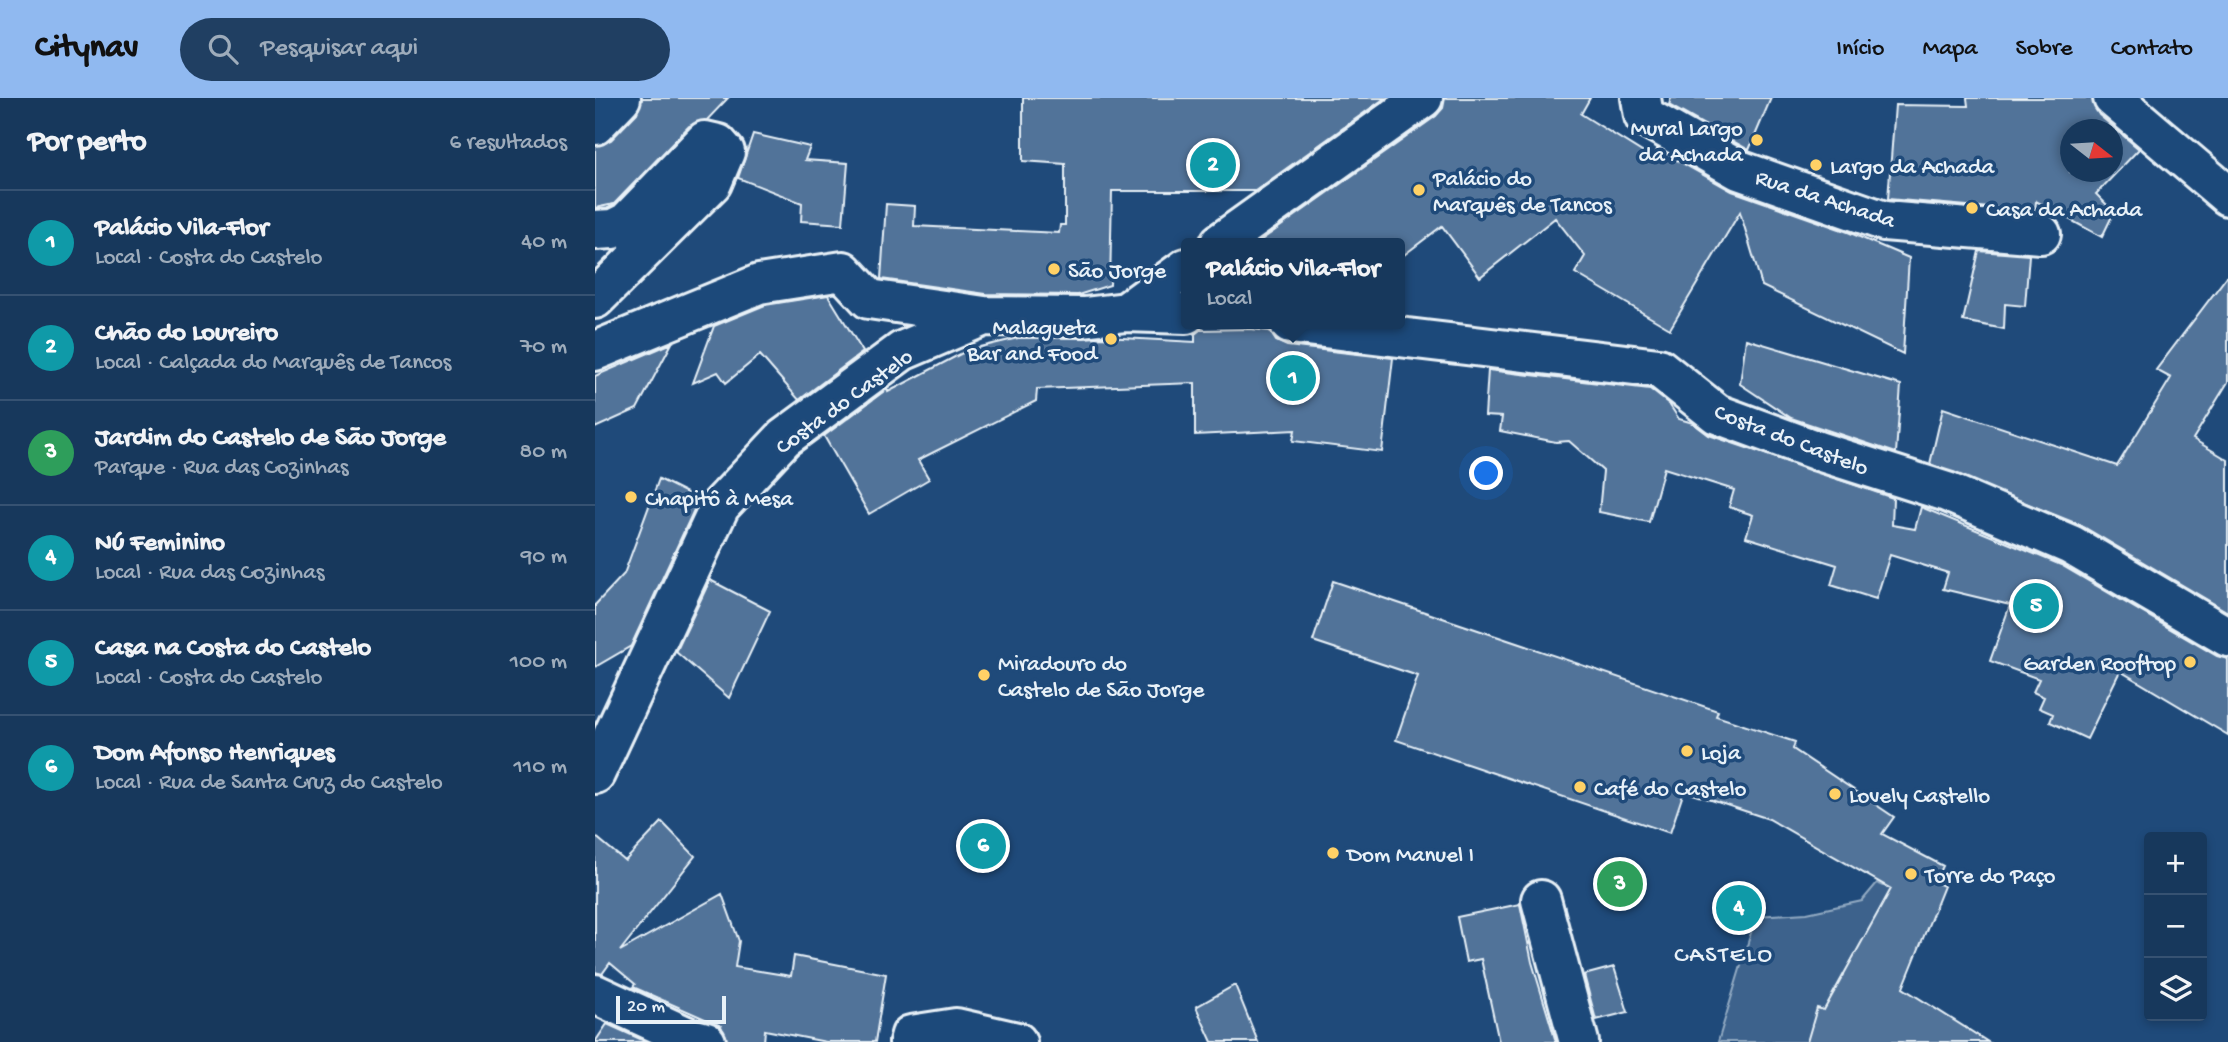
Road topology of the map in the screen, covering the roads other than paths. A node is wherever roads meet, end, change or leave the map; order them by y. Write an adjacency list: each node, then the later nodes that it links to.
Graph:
1 (621, 98): 5 (street)
2 (1423, 98): 9 (street)
3 (1641, 98): 8 (street, Rua da Achada)
4 (2113, 98): 6 (street)
5 (595, 125)
6 (2228, 195)
7 (595, 230): 11 (street)
8 (2041, 234)
9 (1227, 238)
10 (1181, 272): 12 (street)
11 (595, 299)
12 (1126, 312): 13 (street, Costa do Castelo); 14 (street, Costa do Castelo)
13 (1181, 314)
14 (984, 316): 16 (street); 18 (street, Costa do Castelo)
15 (1332, 329): 17 (street, Costa do Castelo)
16 (595, 351)
17 (2228, 637)
18 (595, 774)
19 (1541, 900): 24 (street)
20 (595, 994): 21 (street)
21 (706, 1042)
22 (909, 1042): 23 (street)
23 (1017, 1042)
24 (1579, 1042)

